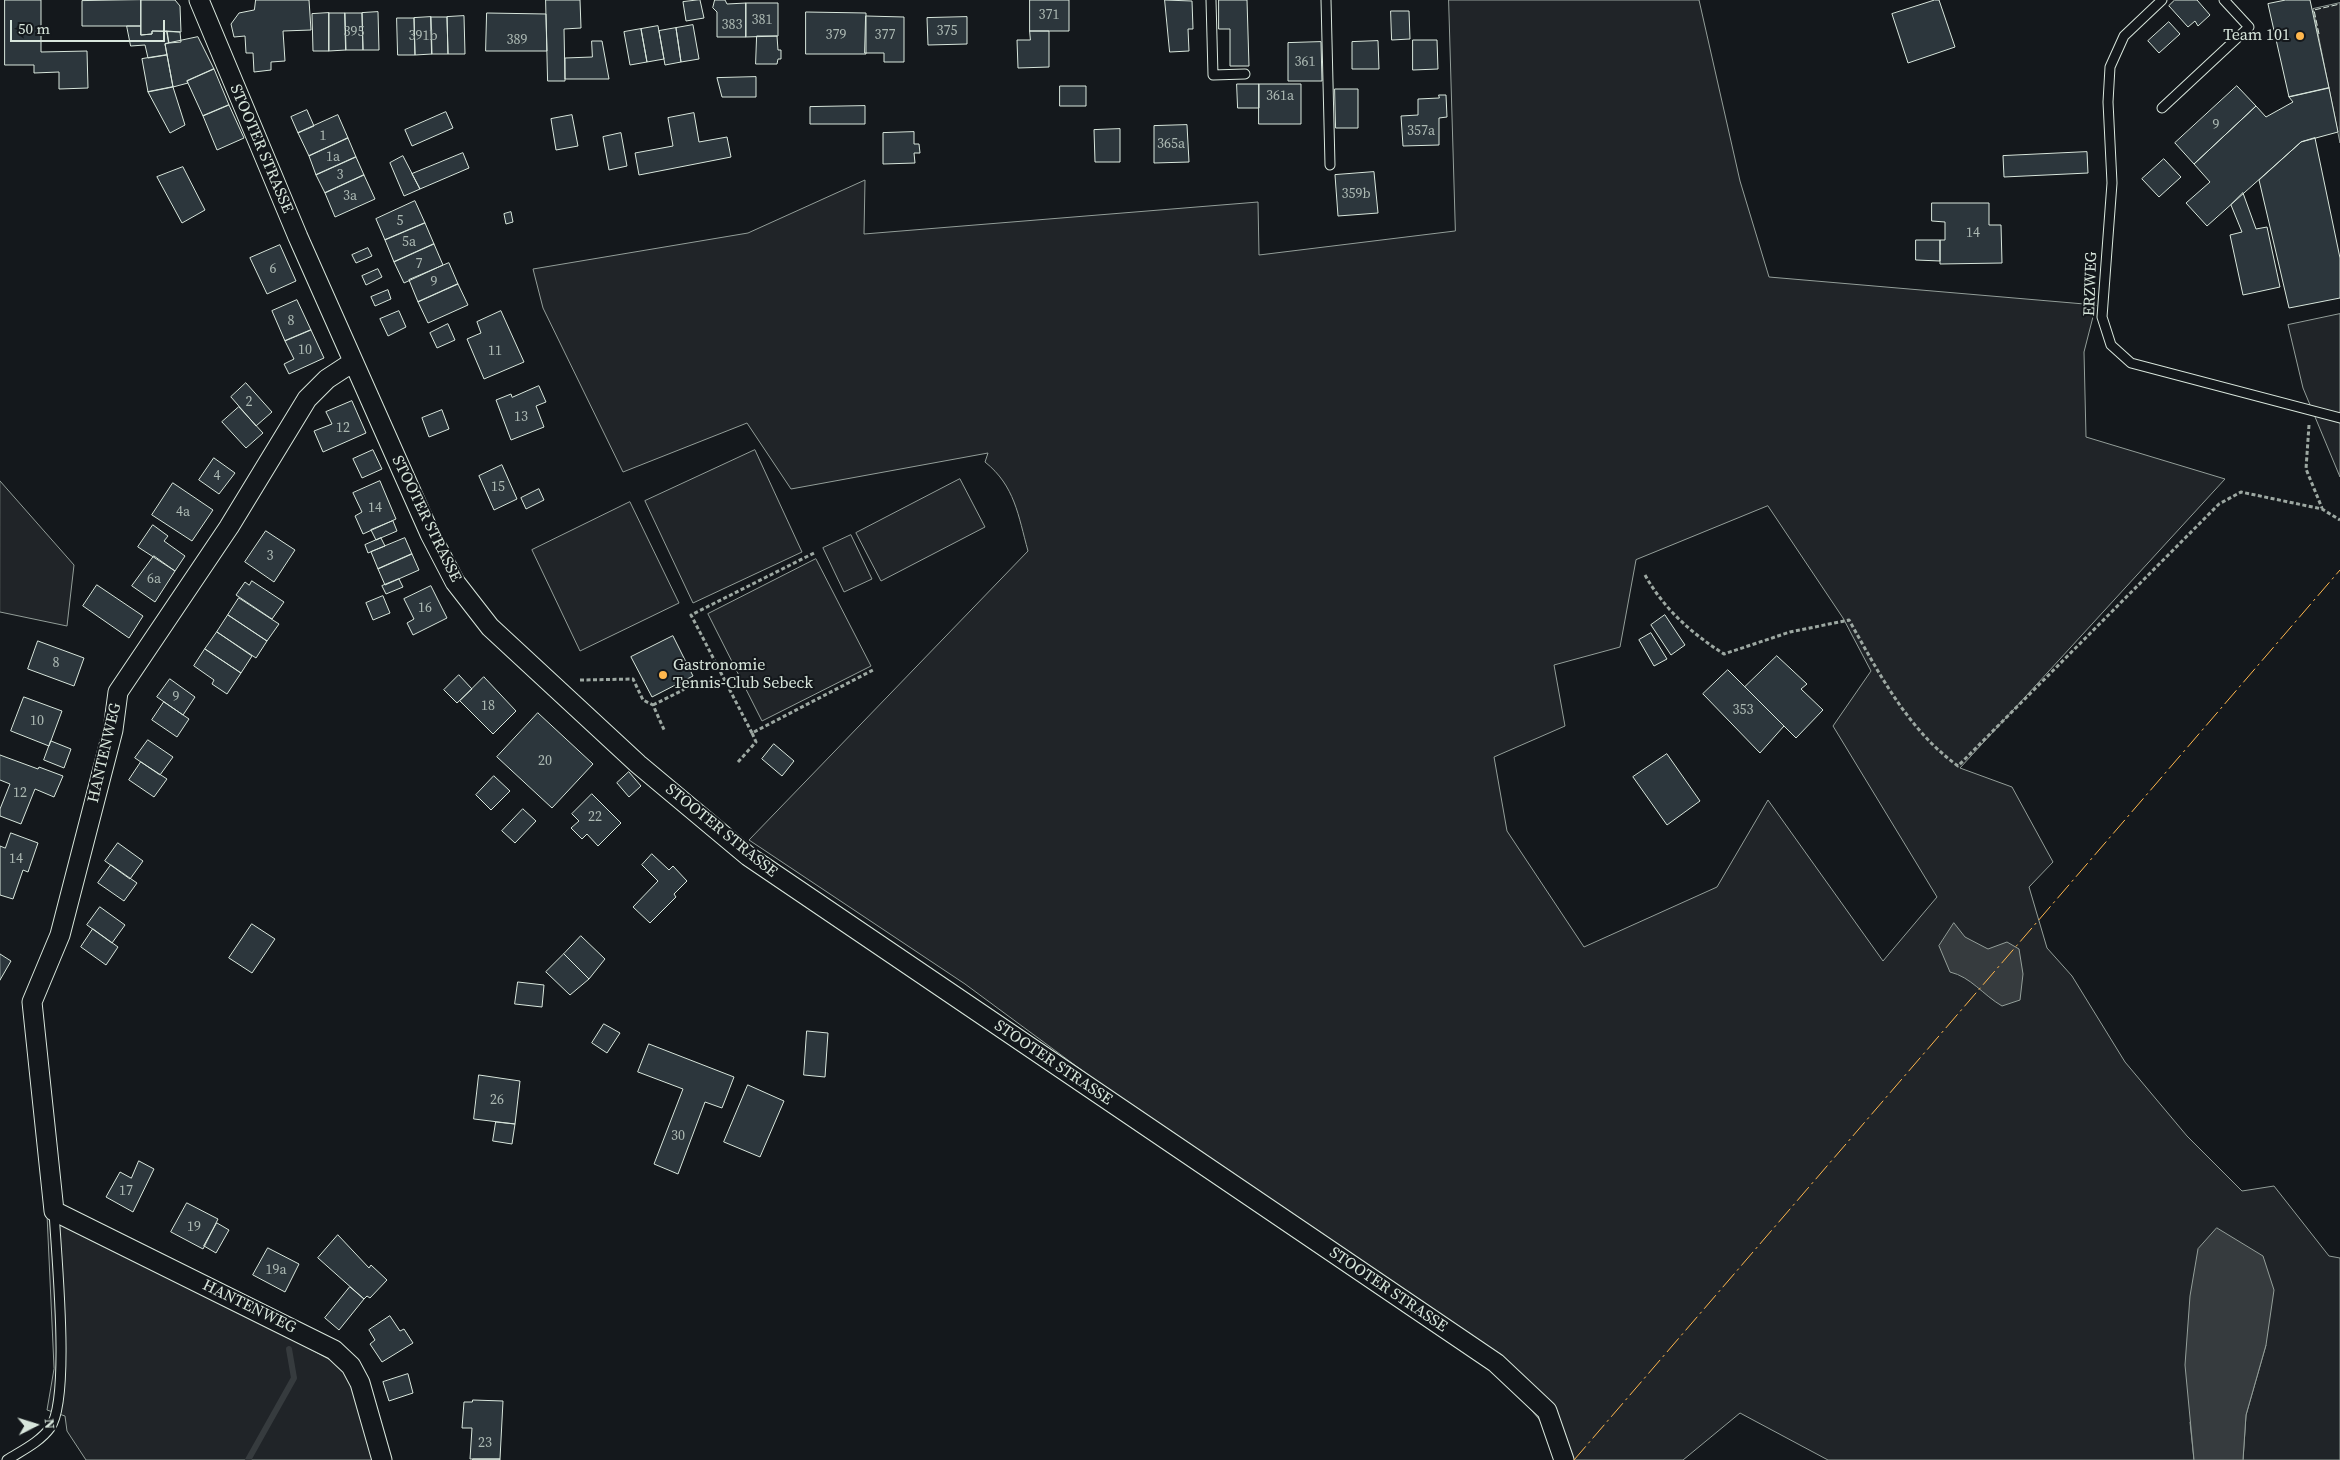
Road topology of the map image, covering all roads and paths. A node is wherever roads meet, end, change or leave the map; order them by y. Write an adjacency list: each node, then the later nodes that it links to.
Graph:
1 (199, 0): 9 (street, STOOTER STRASSE)
2 (1211, 0): 6 (lane)
3 (1326, 0): 8 (lane)
4 (2162, 0): 10 (lane, ERZWEG)
5 (2224, 0): 7 (lane)
6 (1245, 74)
7 (2162, 108)
8 (1330, 165)
9 (353, 362): 23 (street, HANTENWEG); 26 (street, STOOTER STRASSE)
10 (2310, 408): 11 (lane, ERZWEG); 12 (path)
11 (2340, 418)
12 (2322, 509): 13 (path); 15 (path)
13 (2340, 520)
14 (816, 552): 21 (path)
15 (1645, 575)
16 (873, 670): 21 (path)
17 (580, 680): 19 (path)
18 (680, 683): 19 (path)
19 (652, 705): 20 (path)
20 (665, 732)
21 (752, 733): 22 (path)
22 (738, 762)
23 (54, 1211): 24 (lane, HANTENWEG); 25 (street, HANTENWEG)
24 (7, 1460)
25 (382, 1460)
26 (1564, 1460)

